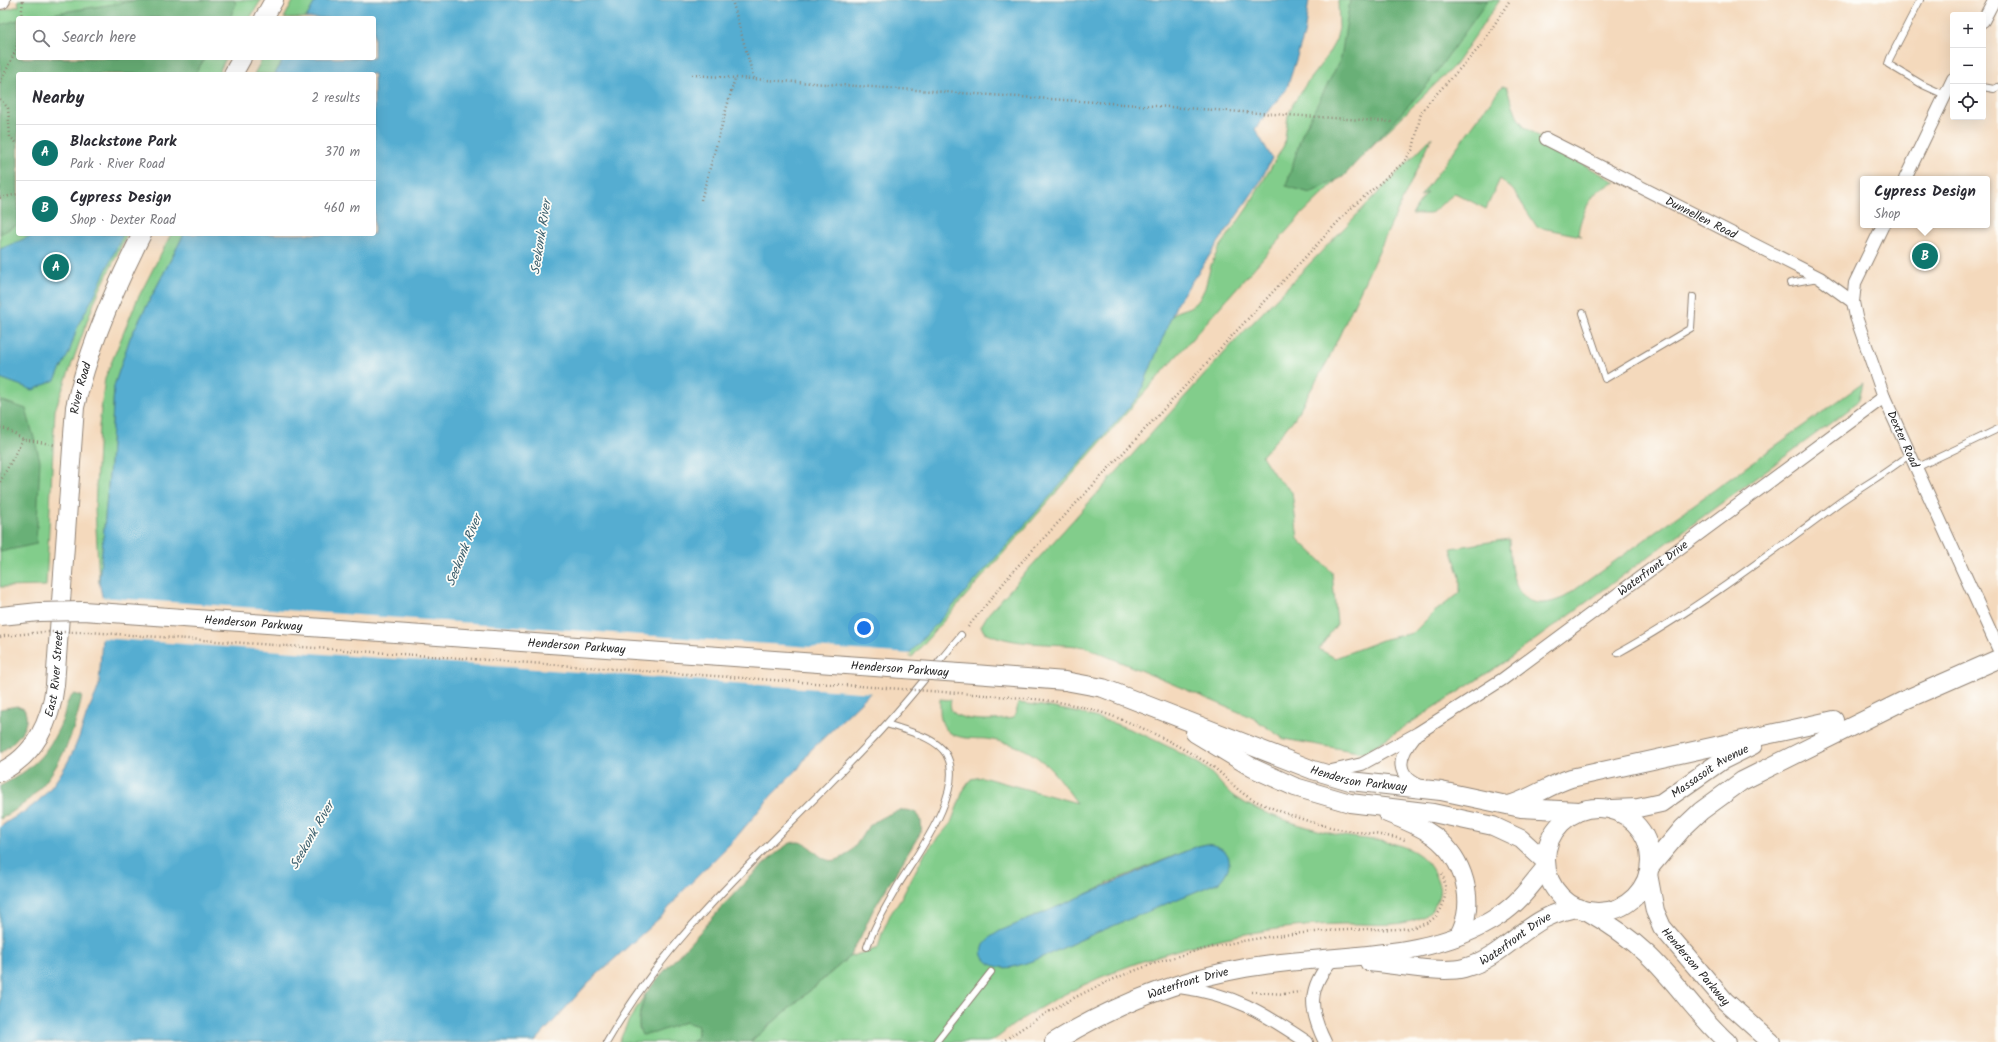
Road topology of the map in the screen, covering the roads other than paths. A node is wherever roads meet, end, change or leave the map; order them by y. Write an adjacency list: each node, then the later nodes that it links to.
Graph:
1 (274, 0): 5 (main road)
2 (1920, 0): 11 (lane)
3 (1994, 0): 4 (street)
4 (1986, 15)
5 (265, 16)
6 (241, 60): 7 (main road)
7 (234, 72)
8 (1951, 84): 11 (street)
9 (1986, 88): 10 (lane)
10 (1997, 90)
11 (1945, 95): 13 (street)
12 (1546, 139): 16 (street, Dunnellen Road)
13 (1906, 176)
14 (1881, 228): 19 (street, Dexter Road)
15 (141, 236): 25 (main road, River Road)
16 (1820, 278): 17 (lane); 19 (street, Dunnellen Road)
17 (1790, 283)
18 (1693, 297): 20 (lane)
19 (1853, 302): 21 (street, Dexter Road)
20 (1583, 312)
21 (1884, 398): 23 (street, Dexter Road); 35 (street, Waterfront Drive)
22 (1998, 429): 24 (lane)
23 (1910, 454): 24 (street, Dexter Road); 29 (lane)
24 (1916, 468): 28 (street, Dexter Road)
25 (64, 554): 36 (main road, East River Street)
26 (0, 616): 32 (main road, Henderson Parkway, bridge)
27 (961, 635): 34 (lane)
28 (1998, 648)
29 (1618, 653)
30 (1998, 659): 31 (main road, Massasoit Avenue)
31 (1906, 699): 33 (main road, Massasoit Avenue); 44 (main road, Massasoit Avenue)
32 (1148, 705): 37 (main road, Henderson Parkway); 39 (main road, Henderson Parkway)
33 (1834, 720): 40 (main road); 41 (main road, Massasoit Avenue)
34 (887, 724): 47 (lane); 51 (lane)
35 (1418, 733): 37 (street, Waterfront Drive); 38 (street, Waterfront Drive)
36 (0, 772)
37 (1322, 773): 38 (main road, Henderson Parkway)
38 (1429, 789): 40 (main road, Henderson Parkway)
39 (1366, 805): 43 (main road, Henderson Parkway); 46 (main road)
40 (1507, 806): 42 (main road, Henderson Parkway)
41 (1606, 809): 42 (main road, Henderson Parkway); 44 (main road, Henderson Parkway)
42 (1579, 811): 43 (main road, Henderson Parkway)
43 (1546, 865): 45 (main road, Henderson Parkway); 46 (main road, Waterfront Drive)
44 (1649, 871): 45 (main road, Henderson Parkway); 57 (main road, Henderson Parkway)
45 (1582, 909): 48 (main road, Waterfront Drive); 56 (main road, Henderson Parkway)
46 (1459, 935): 48 (main road, Waterfront Drive)
47 (868, 948)
48 (1332, 960): 50 (main road, Waterfront Drive); 55 (street)
49 (991, 972): 52 (lane)
50 (1174, 986): 53 (main road, Waterfront Drive); 54 (street)
51 (607, 1042)
52 (936, 1042)
53 (1054, 1042)
54 (1307, 1042)
55 (1325, 1042)
56 (1727, 1042)
57 (1771, 1042)

